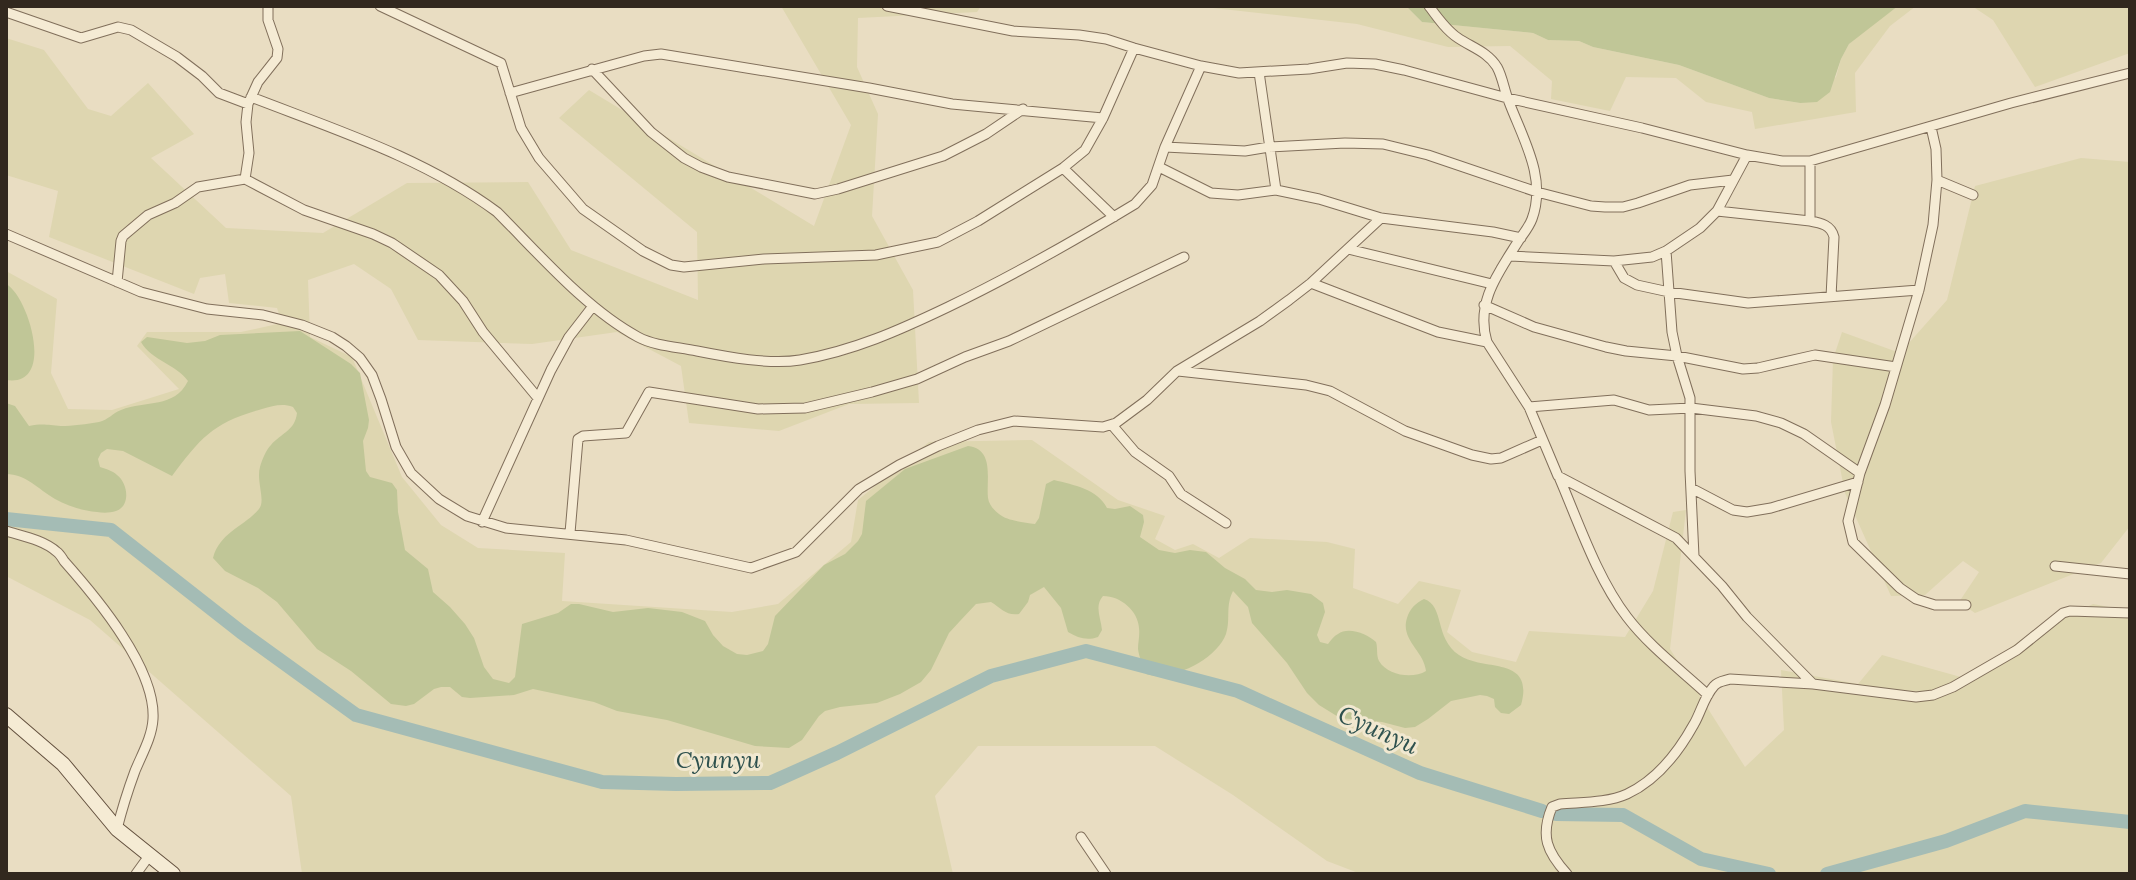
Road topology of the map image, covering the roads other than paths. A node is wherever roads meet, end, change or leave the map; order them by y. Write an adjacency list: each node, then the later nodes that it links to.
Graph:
1 (268, 6): 13 (street)
2 (380, 6): 11 (street)
3 (887, 6): 6 (street)
4 (1429, 6): 12 (street)
5 (6, 12): 13 (street)
6 (1134, 48): 7 (street); 15 (street)
7 (1201, 66): 9 (street); 17 (street)
8 (592, 69): 11 (street); 14 (street); 14 (street)
9 (1259, 72): 12 (street); 18 (street)
10 (2130, 73): 16 (street)
11 (510, 93): 22 (street)
12 (1507, 98): 19 (street); 27 (street)
13 (250, 100): 23 (street); 47 (street)
14 (1023, 109): 15 (street)
15 (1103, 118): 22 (street)
16 (1931, 127): 20 (street); 25 (street)
17 (1165, 147): 18 (street); 21 (street)
18 (1269, 147): 26 (street); 27 (street)
19 (1747, 155): 20 (street); 24 (street)
20 (1810, 161): 32 (street)
21 (1159, 167): 26 (street); 30 (street)
22 (1063, 168): 30 (street)
23 (245, 179): 40 (street); 52 (street)
24 (1733, 180): 27 (street); 29 (street)
25 (1937, 180): 28 (street); 43 (street)
26 (1276, 190): 31 (street)
27 (1537, 192): 34 (street)
28 (1973, 195)
29 (1717, 211): 32 (street); 36 (street)
30 (1114, 217): 47 (street)
31 (1381, 218): 34 (street); 35 (street)
32 (1810, 221): 45 (street)
33 (6, 234): 40 (street)
34 (1521, 238): 37 (street)
35 (1348, 249): 41 (street); 42 (street)
36 (1666, 251): 39 (street); 44 (street)
37 (1510, 256): 39 (street); 42 (street)
38 (1184, 257): 63 (street)
39 (1614, 261): 44 (street)
40 (117, 282): 60 (street)
41 (1311, 283): 48 (street); 51 (street)
42 (1492, 284): 46 (street)
43 (1919, 290): 45 (street); 50 (street)
44 (1669, 292): 45 (street); 49 (street)
45 (1831, 297)
46 (1484, 305): 48 (street); 49 (street)
47 (593, 306): 52 (street)
48 (1487, 342): 53 (street)
49 (1677, 356): 50 (street); 54 (street)
50 (1896, 367): 58 (street)
51 (1177, 371): 55 (street); 56 (street)
52 (538, 398): 60 (street)
53 (1529, 407): 54 (street); 56 (street)
54 (1691, 408): 58 (street); 59 (street)
55 (1112, 425): 61 (street); 63 (street)
56 (1542, 440): 57 (street)
57 (1558, 476): 64 (street); 70 (street)
58 (1859, 478): 59 (street); 67 (street)
59 (1691, 488): 64 (street)
60 (482, 522): 63 (street)
61 (1226, 523)
62 (6, 531): 72 (street)
63 (570, 533)
64 (1694, 556): 69 (street)
65 (2055, 566): 66 (street)
66 (2130, 574)
67 (1966, 605)
68 (2130, 613): 69 (street)
69 (1813, 684): 70 (street)
70 (1708, 695): 78 (street)
71 (6, 715): 72 (main road)
72 (117, 829): 74 (main road)
73 (1081, 837): 77 (street)
74 (149, 856): 75 (street); 76 (main road)
75 (136, 874)
76 (173, 874)
77 (1106, 874)
78 (1567, 874)

